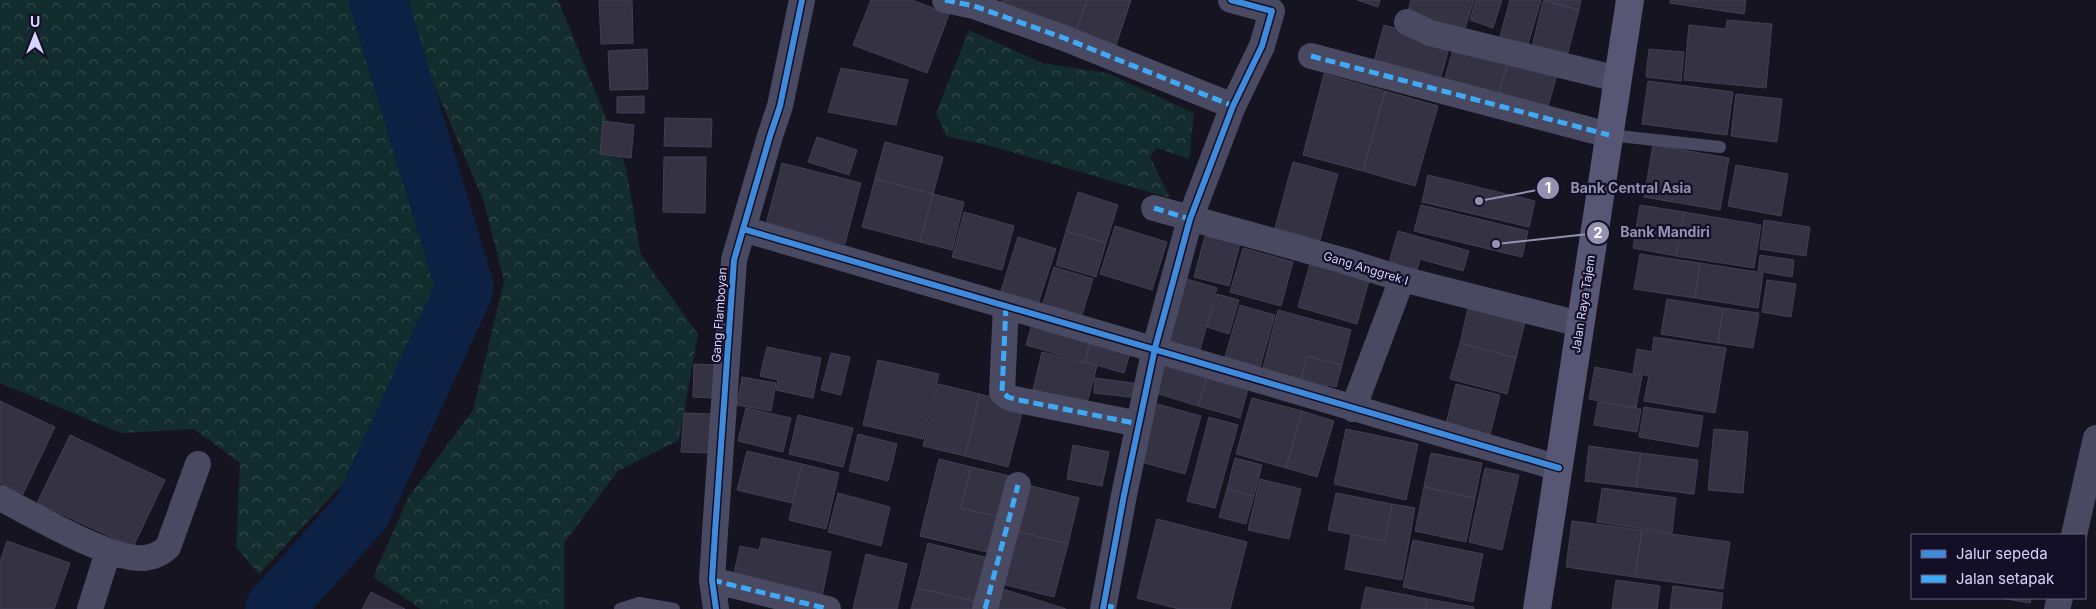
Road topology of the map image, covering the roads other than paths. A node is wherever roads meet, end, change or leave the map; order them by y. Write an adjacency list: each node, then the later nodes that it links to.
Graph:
1 (802, 0): 13 (street, Gang Flamboyan)
2 (945, 0): 8 (street)
3 (1231, 0): 8 (street)
4 (1630, 0): 7 (main road, Jalan Raya Tajem)
5 (1407, 22): 7 (street)
6 (1311, 56): 9 (street)
7 (1618, 79): 9 (main road, Jalan Raya Tajem)
8 (1233, 106): 12 (street)
9 (1609, 135): 10 (lane); 16 (main road, Jalan Raya Tajem)
10 (1720, 147)
11 (1154, 208): 12 (street, Gang Anggrek I)
12 (1190, 219): 14 (street, Gang Anggrek I); 17 (street)
13 (743, 229): 15 (street); 27 (street, Gang Flamboyan)
14 (1402, 279): 16 (street, Gang Anggrek I); 18 (street)
15 (1006, 306): 17 (street); 19 (street)
16 (1580, 324): 22 (main road, Jalan Raya Tajem)
17 (1155, 348): 18 (street); 19 (street)
18 (1353, 409): 22 (street)
19 (1139, 424): 28 (street)
20 (2096, 438): 25 (street)
21 (198, 464): 26 (street)
22 (1559, 468): 35 (main road, Jalan Raya Tajem)
23 (1018, 485): 34 (street)
24 (0, 498): 26 (street)
25 (2074, 534)
26 (108, 552): 29 (street)
27 (712, 580): 32 (street, Gang Flamboyan); 33 (street)
28 (1108, 608)
29 (90, 609)
30 (620, 609): 31 (lane)
31 (674, 609)
32 (716, 609)
33 (828, 609)
34 (985, 609)
35 (1537, 609)

